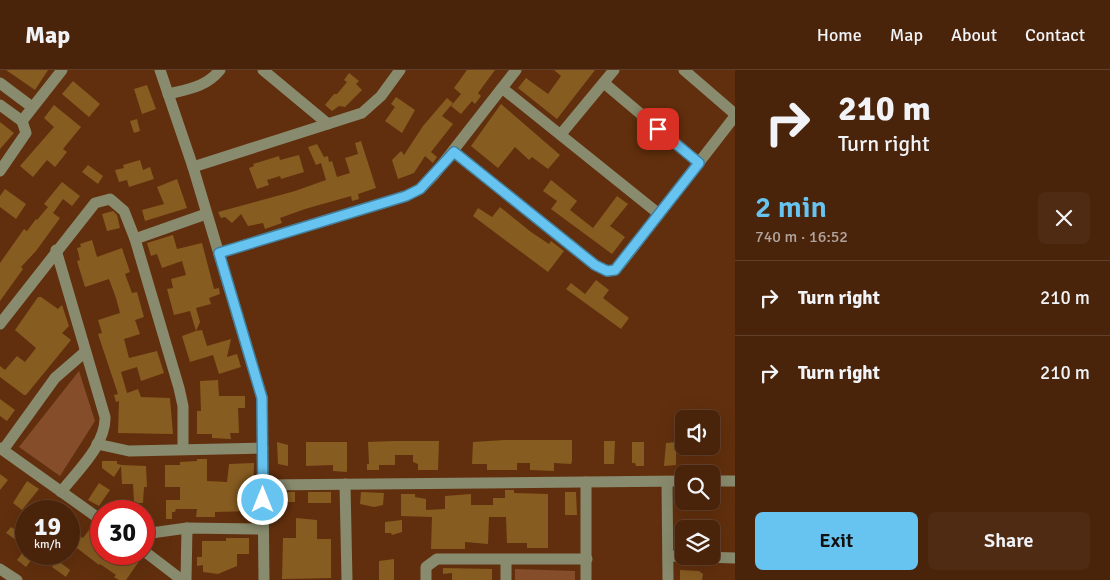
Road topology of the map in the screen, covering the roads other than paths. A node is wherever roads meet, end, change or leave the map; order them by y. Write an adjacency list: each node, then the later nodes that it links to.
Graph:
1 (62, 70): 13 (street)
2 (160, 70): 12 (street)
3 (220, 70): 12 (street)
4 (263, 70): 17 (street)
5 (400, 70): 17 (street)
6 (516, 70): 11 (street)
7 (614, 70): 10 (street)
8 (684, 70): 15 (street)
9 (0, 83): 13 (street)
10 (604, 83): 18 (street); 20 (street)
11 (502, 88): 18 (street); 19 (street)
12 (168, 94): 21 (street)
13 (28, 104): 16 (street)
14 (0, 105): 16 (street)
15 (735, 115): 20 (street)
16 (17, 118): 22 (street)
17 (328, 124): 21 (street)
18 (561, 134): 24 (street)
19 (454, 152): 24 (street); 27 (street)
20 (699, 163): 24 (street)
21 (193, 167): 23 (street)
22 (0, 170)
23 (206, 214): 25 (street); 27 (street)
24 (659, 214)
25 (135, 239): 26 (street); 33 (street)
26 (56, 250): 28 (street); 29 (street)
27 (219, 253): 31 (street)
28 (0, 324)
29 (85, 352): 30 (street); 32 (street)
30 (97, 444): 33 (street); 41 (street)
31 (263, 448): 33 (street); 40 (street)
32 (2, 449): 41 (street)
33 (183, 449)
34 (720, 481): 35 (street)
35 (735, 481)
36 (586, 482): 37 (street); 39 (street); 49 (street)
37 (668, 482): 38 (street); 46 (street)
38 (675, 482)
39 (345, 484): 40 (street); 56 (street)
40 (263, 485): 44 (street)
41 (61, 492): 42 (street)
42 (90, 512)
43 (187, 528): 44 (street); 45 (street); 54 (street)
44 (263, 529): 55 (street)
45 (155, 532)
46 (669, 556): 47 (street); 60 (street)
47 (735, 558)
48 (155, 559): 53 (street)
49 (587, 559): 50 (street); 59 (street)
50 (506, 560): 57 (street); 58 (street)
51 (0, 569): 52 (street)
52 (17, 580)
53 (182, 580)
54 (186, 580)
55 (264, 580)
56 (347, 580)
57 (426, 580)
58 (506, 580)
59 (586, 580)
60 (668, 580)

